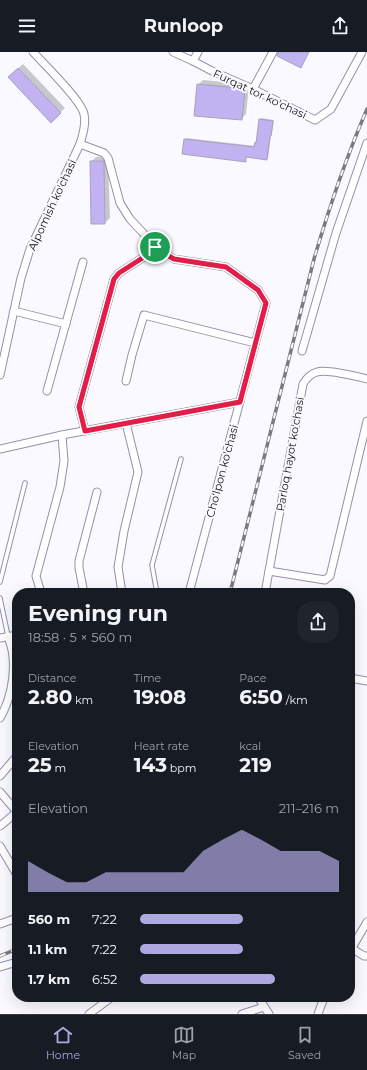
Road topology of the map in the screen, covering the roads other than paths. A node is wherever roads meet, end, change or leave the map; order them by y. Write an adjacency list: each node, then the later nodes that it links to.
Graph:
1 (32, 52): 9 (street, Alpomish ko'chasi)
2 (173, 52): 6 (street, Furqat tor ko'chasi)
3 (198, 52): 6 (street)
4 (273, 52): 7 (street)
5 (362, 52): 7 (street, Furqat tor ko'chasi)
6 (193, 61): 7 (street, Furqat tor ko'chasi)
7 (253, 89)
8 (367, 143): 15 (street)
9 (80, 144): 10 (street); 12 (street, Alpomish ko'chasi)
10 (155, 247): 14 (street, Cho‘lpon ko'chasi); 23 (street)
11 (83, 262): 13 (street)
12 (14, 311): 13 (street); 16 (street, Alpomish ko'chasi)
13 (66, 324): 19 (street)
14 (255, 343): 18 (street); 20 (street, Cho‘lpon ko'chasi)
15 (302, 351)
16 (0, 376)
17 (367, 378): 29 (street, Parloq hayot ko'chasi)
18 (126, 381)
19 (47, 391)
20 (240, 402): 22 (street); 35 (street, Cho‘lpon ko'chasi)
21 (367, 421): 29 (street)
22 (126, 423): 23 (street); 33 (street)
23 (85, 431): 24 (street)
24 (62, 435): 25 (street); 31 (street)
25 (0, 449)
26 (180, 459): 34 (lane)
27 (24, 483): 30 (lane)
28 (97, 492): 32 (street)
29 (269, 571): 36 (street, Parloq hayot ko'chasi)
30 (0, 582)
31 (40, 588)
32 (83, 588)
33 (121, 588)
34 (156, 588)
35 (190, 588)
36 (266, 588)
37 (0, 598): 38 (lane)
38 (8, 636): 39 (street); 40 (street); 41 (street)
39 (12, 636)
40 (0, 638)
41 (12, 652)
42 (355, 679): 43 (street)
43 (367, 681)
44 (12, 682): 45 (street)
45 (0, 718)
46 (12, 762): 47 (street)
47 (0, 776)
48 (0, 792): 49 (street)
49 (12, 806)
50 (12, 816): 51 (street)
51 (0, 826)
52 (0, 846): 53 (street)
53 (12, 866)
54 (12, 920): 56 (street)
55 (367, 922): 57 (street)
56 (0, 924)
57 (355, 942)
58 (355, 951): 59 (street)
59 (367, 956)
60 (12, 963): 61 (street)
61 (0, 967)
62 (105, 1002): 66 (street)
63 (261, 1002): 65 (street)
64 (323, 1002): 69 (street)
65 (264, 1007): 67 (street); 68 (street)
66 (89, 1014)
67 (242, 1014)
68 (269, 1014)
69 (318, 1014)

